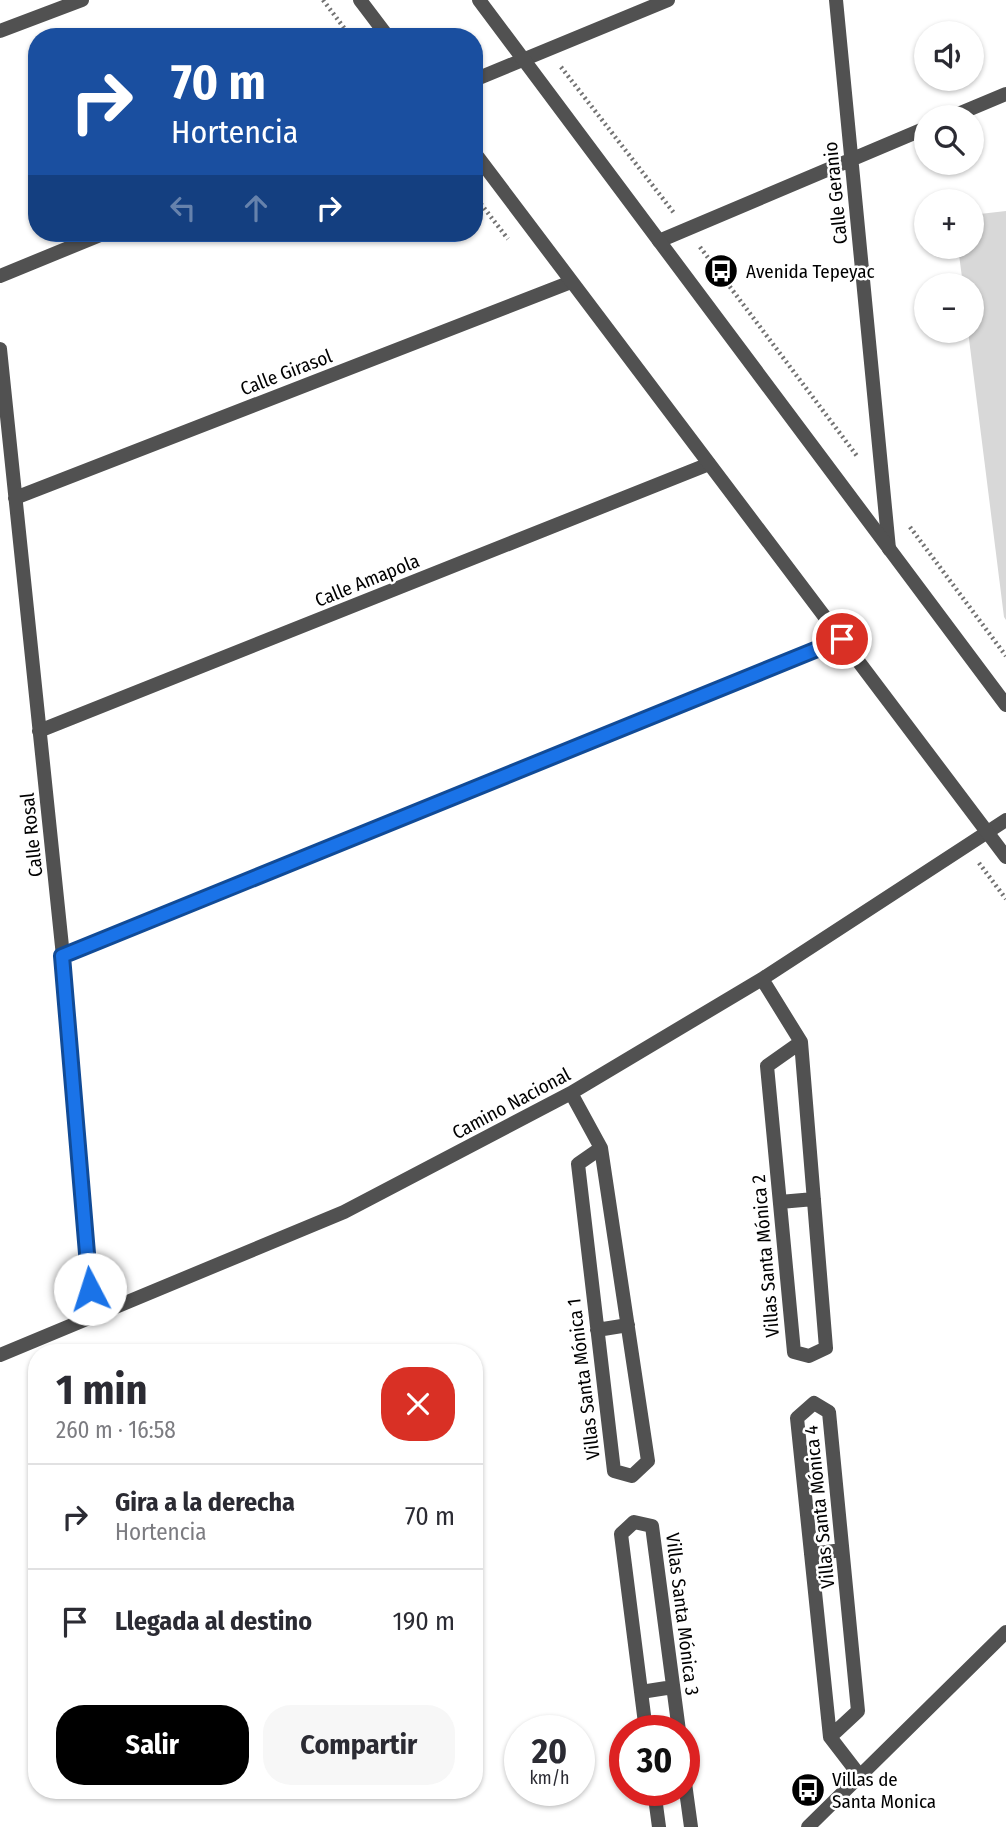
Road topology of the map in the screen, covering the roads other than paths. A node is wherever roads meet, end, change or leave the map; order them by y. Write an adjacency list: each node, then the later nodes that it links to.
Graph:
1 (82, 0): 7 (street)
2 (360, 0): 6 (street)
3 (479, 0): 8 (street)
4 (668, 0): 8 (street)
5 (835, 0): 13 (street, Calle Geranio)
6 (381, 28)
7 (0, 31)
8 (524, 60): 9 (street); 15 (street)
9 (483, 76)
10 (1006, 94): 11 (street)
11 (980, 105)
12 (914, 133): 13 (street)
13 (852, 160): 15 (street); 22 (street, Calle Geranio)
14 (483, 164): 18 (street)
15 (659, 240): 22 (street)
16 (82, 242): 17 (street)
17 (0, 276)
18 (571, 282): 20 (street); 21 (street, Calle Girasol)
19 (0, 349): 21 (street, Calle Rosal)
20 (709, 464): 23 (street); 25 (street, Calle Amapola)
21 (15, 498): 25 (street, Calle Rosal)
22 (889, 549): 24 (street)
23 (842, 639): 27 (street); 29 (street)
24 (1006, 705)
25 (39, 731): 29 (street, Calle Rosal)
26 (1006, 820): 27 (street, Camino Nacional)
27 (986, 831): 28 (street); 30 (street, Camino Nacional)
28 (1006, 857)
29 (62, 956): 36 (street, Calle Rosal)
30 (762, 979): 31 (street, Villas Santa Mónica 2); 32 (street, Camino Nacional)
31 (801, 1042): 34 (street, Villas Santa Mónica 2); 35 (street, Villas Santa Mónica 2)
32 (571, 1093): 33 (street, Villas Santa Mónica 1); 36 (street, Camino Nacional)
33 (601, 1148): 37 (street, Villas Santa Mónica 1); 38 (street, Villas Santa Mónica 1)
34 (814, 1199): 35 (street); 35 (street, Villas Santa Mónica 2)
35 (780, 1202)
36 (93, 1317): 39 (street, Camino Nacional)
37 (628, 1325): 38 (street); 38 (street, Villas Santa Mónica 1)
38 (597, 1330)
39 (0, 1355)
40 (842, 1550): 41 (street); 41 (street, Villas Santa Mónica 4); 47 (street, Villas Santa Mónica 4)
41 (811, 1554): 47 (street, Villas Santa Mónica 4)
42 (1006, 1632): 48 (street)
43 (673, 1687): 44 (street); 44 (street, Villas Santa Mónica 3); 46 (street, Villas Santa Mónica 3)
44 (641, 1692): 45 (street, Villas Santa Mónica 3)
45 (644, 1715)
46 (677, 1715)
47 (830, 1737): 48 (street)
48 (860, 1776): 53 (street)
49 (656, 1806): 51 (street)
50 (688, 1806): 52 (street)
51 (659, 1827)
52 (691, 1827)
53 (808, 1827)

